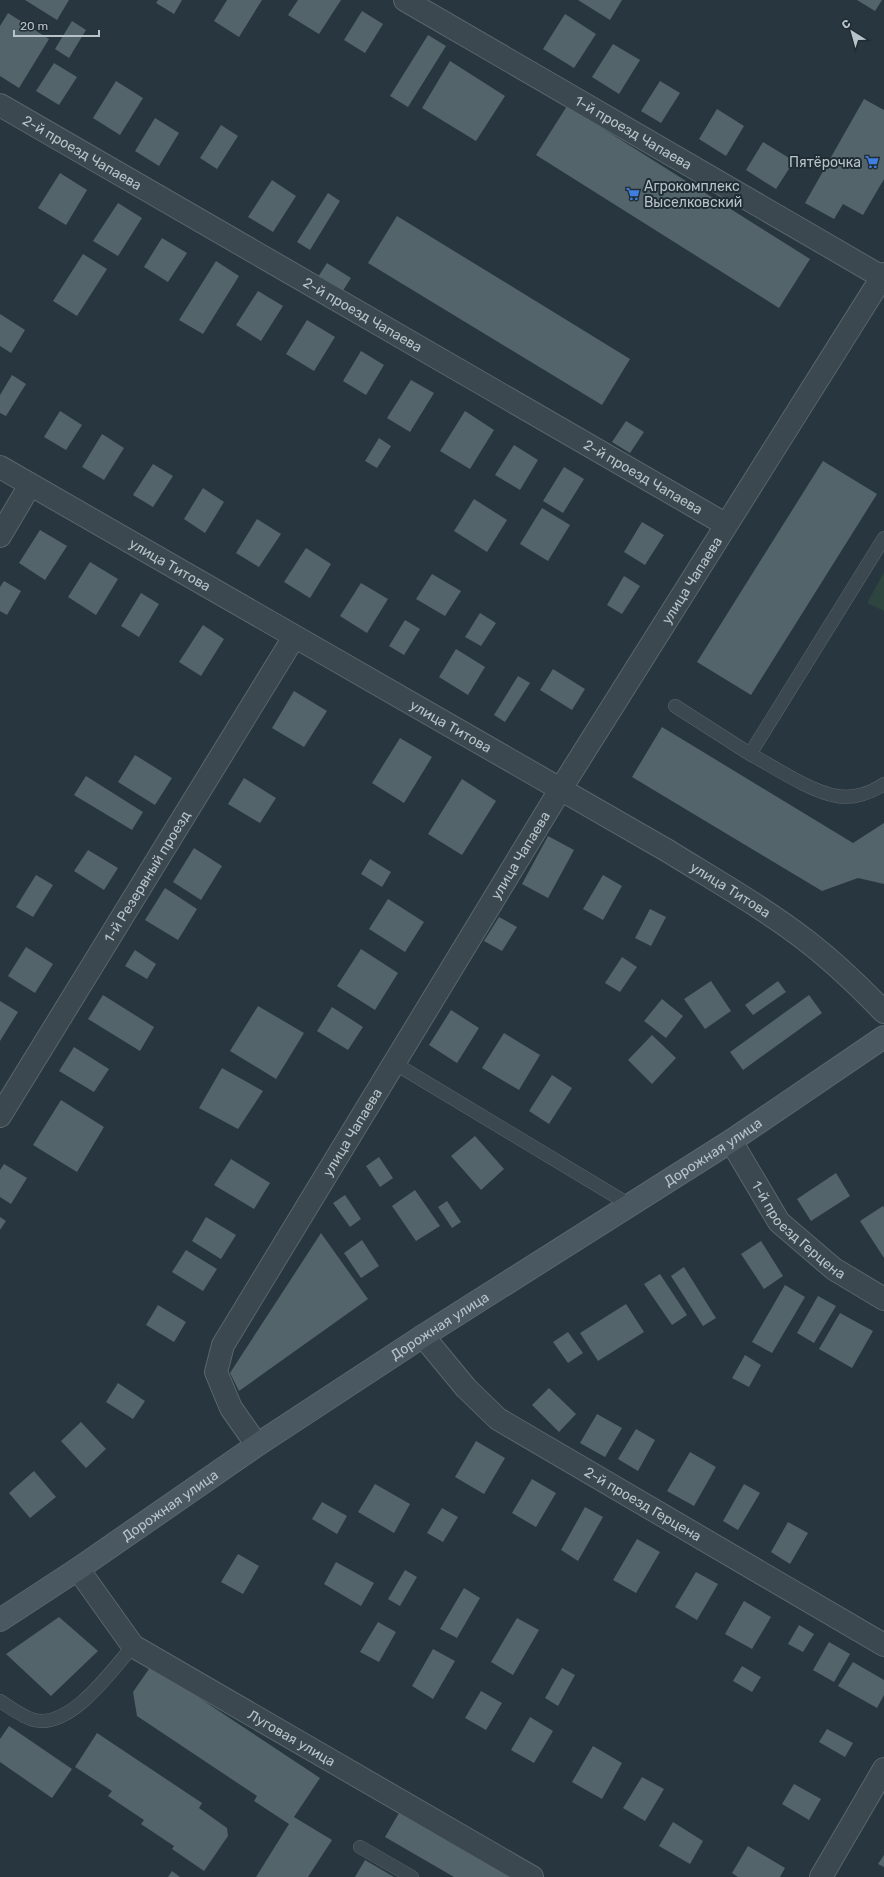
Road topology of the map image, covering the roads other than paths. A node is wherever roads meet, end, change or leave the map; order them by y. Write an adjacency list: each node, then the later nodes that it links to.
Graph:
1 (405, 0): 3 (street, 1-й проезд Чапаева)
2 (0, 105): 6 (street, 2-й проезд Чапаева)
3 (883, 276): 6 (street, улица Чапаева)
4 (0, 466): 5 (street, улица Титова)
5 (30, 485): 7 (street); 9 (street, улица Титова)
6 (726, 524): 13 (street, улица Чапаева)
7 (0, 536)
8 (884, 538): 11 (lane)
9 (294, 637): 13 (street, улица Титова); 17 (street, 1-й Резервный проезд)
10 (675, 706): 11 (lane)
11 (750, 754): 12 (lane)
12 (884, 784)
13 (560, 790): 14 (street, улица Титова); 16 (street, улица Чапаева)
14 (884, 1012)
15 (884, 1038): 18 (main road, Дорожная улица)
16 (394, 1063): 19 (lane); 22 (street, улица Чапаева)
17 (0, 1116)
18 (731, 1141): 19 (main road, Дорожная улица); 20 (street, 1-й проезд Герцена)
19 (630, 1205): 21 (main road, Дорожная улица)
20 (884, 1299)
21 (423, 1336): 22 (main road, Дорожная улица); 25 (street, 2-й проезд Герцена)
22 (257, 1445): 23 (main road, Дорожная улица)
23 (78, 1569): 24 (main road, Дорожная улица); 26 (street, Луговая улица)
24 (2, 1617)
25 (884, 1645)
26 (132, 1646): 27 (lane); 31 (street, Луговая улица)
27 (0, 1701)
28 (884, 1769): 32 (street)
29 (360, 1847): 30 (lane)
30 (412, 1877)
31 (532, 1877)
32 (821, 1877)

